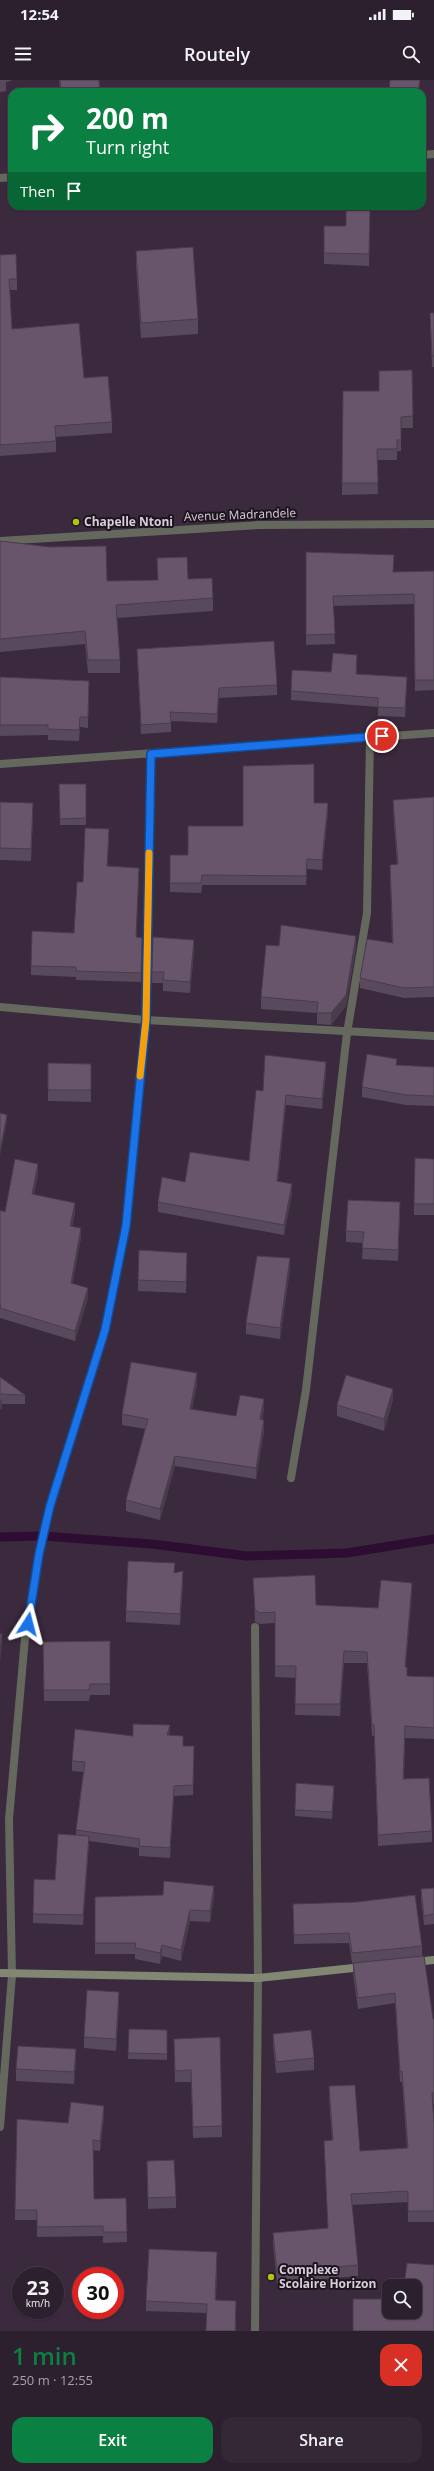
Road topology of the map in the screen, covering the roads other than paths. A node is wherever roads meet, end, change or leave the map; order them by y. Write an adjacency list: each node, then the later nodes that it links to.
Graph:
1 (434, 524): 2 (street, Avenue Madrandele)
2 (0, 541)
3 (434, 733): 4 (street)
4 (370, 737): 5 (street); 9 (street)
5 (151, 754): 6 (street); 8 (street)
6 (0, 764)
7 (0, 1007): 8 (street)
8 (146, 1020): 9 (street); 17 (street)
9 (347, 1032): 10 (street); 11 (street)
10 (434, 1036)
11 (291, 1478)
12 (255, 1627): 18 (street)
13 (434, 1960): 14 (street)
14 (403, 1963)
15 (373, 1966): 18 (street)
16 (0, 1973): 17 (street)
17 (12, 1974): 18 (street); 19 (street)
18 (258, 1978): 20 (street)
19 (0, 2127)
20 (255, 2331)

